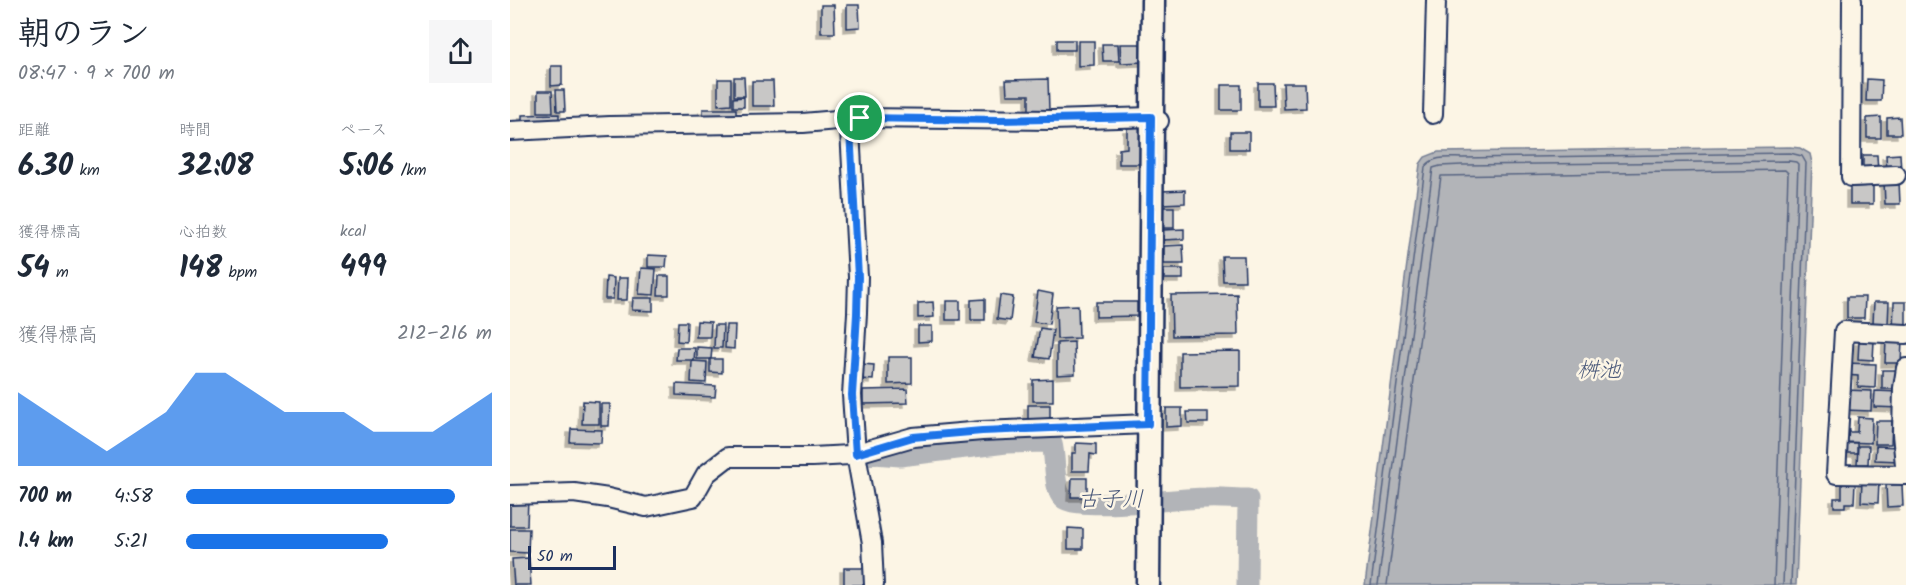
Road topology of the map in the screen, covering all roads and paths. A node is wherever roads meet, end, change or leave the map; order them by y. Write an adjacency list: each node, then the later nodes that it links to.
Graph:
1 (1153, 0): 6 (main road)
2 (1436, 0): 4 (street)
3 (1852, 0): 8 (street)
4 (1434, 114)
5 (860, 118): 6 (street); 7 (street); 12 (street)
6 (1155, 119): 11 (main road)
7 (510, 130)
8 (1896, 175)
9 (1906, 334): 14 (street)
10 (1906, 368): 13 (street)
11 (1148, 424): 12 (street); 17 (main road)
12 (856, 454): 15 (street); 16 (street)
13 (1906, 470): 14 (street)
14 (1906, 475)
15 (510, 495)
16 (874, 585)
17 (1148, 585)

